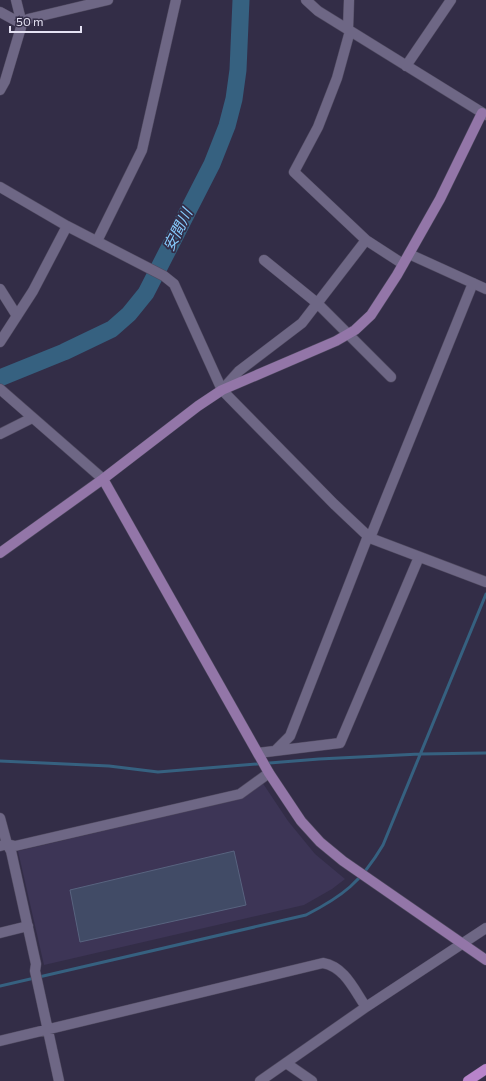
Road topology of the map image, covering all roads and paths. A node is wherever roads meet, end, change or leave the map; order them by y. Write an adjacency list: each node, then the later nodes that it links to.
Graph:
1 (16, 0): 8 (street)
2 (108, 0): 8 (street)
3 (176, 0): 16 (street)
4 (306, 0): 9 (street)
5 (349, 0): 9 (street)
6 (451, 0): 10 (street)
7 (0, 12): 8 (street)
8 (22, 24): 11 (street)
9 (349, 30): 10 (street); 15 (street)
10 (406, 66): 12 (street)
11 (0, 90)
12 (485, 111): 17 (street)
13 (0, 187): 14 (street)
14 (67, 226): 16 (street); 24 (street)
15 (366, 240): 19 (street); 23 (street)
16 (97, 241): 29 (street)
17 (409, 254): 19 (street); 20 (street)
18 (264, 260): 23 (street)
19 (403, 264): 25 (street)
20 (473, 283): 22 (street); 33 (street)
21 (0, 289): 24 (street)
22 (486, 289)
23 (316, 303): 25 (street); 29 (street)
24 (17, 316): 26 (street)
25 (347, 334): 27 (street); 29 (street)
26 (0, 342)
27 (391, 377)
28 (0, 389): 30 (street)
29 (222, 390): 32 (street); 33 (street)
30 (32, 418): 31 (street); 32 (street)
31 (0, 434)
32 (103, 479): 34 (street); 38 (street)
33 (369, 537): 35 (street); 37 (street)
34 (0, 553)
35 (419, 557): 36 (street); 37 (street)
36 (486, 582)
37 (274, 751): 38 (street)
38 (259, 755): 39 (street)
39 (268, 771): 41 (street); 45 (street)
40 (0, 818): 41 (street)
41 (3, 845): 42 (street)
42 (28, 926): 44 (street); 48 (street)
43 (486, 928): 45 (street)
44 (0, 933)
45 (463, 943): 46 (street); 47 (street)
46 (486, 960)
47 (366, 1007): 48 (street); 50 (street)
48 (49, 1030): 49 (street); 52 (street)
49 (0, 1041)
50 (286, 1063): 53 (street); 54 (street)
51 (486, 1069): 55 (main road)
52 (59, 1081)
53 (260, 1081)
54 (312, 1081)
55 (468, 1081)

